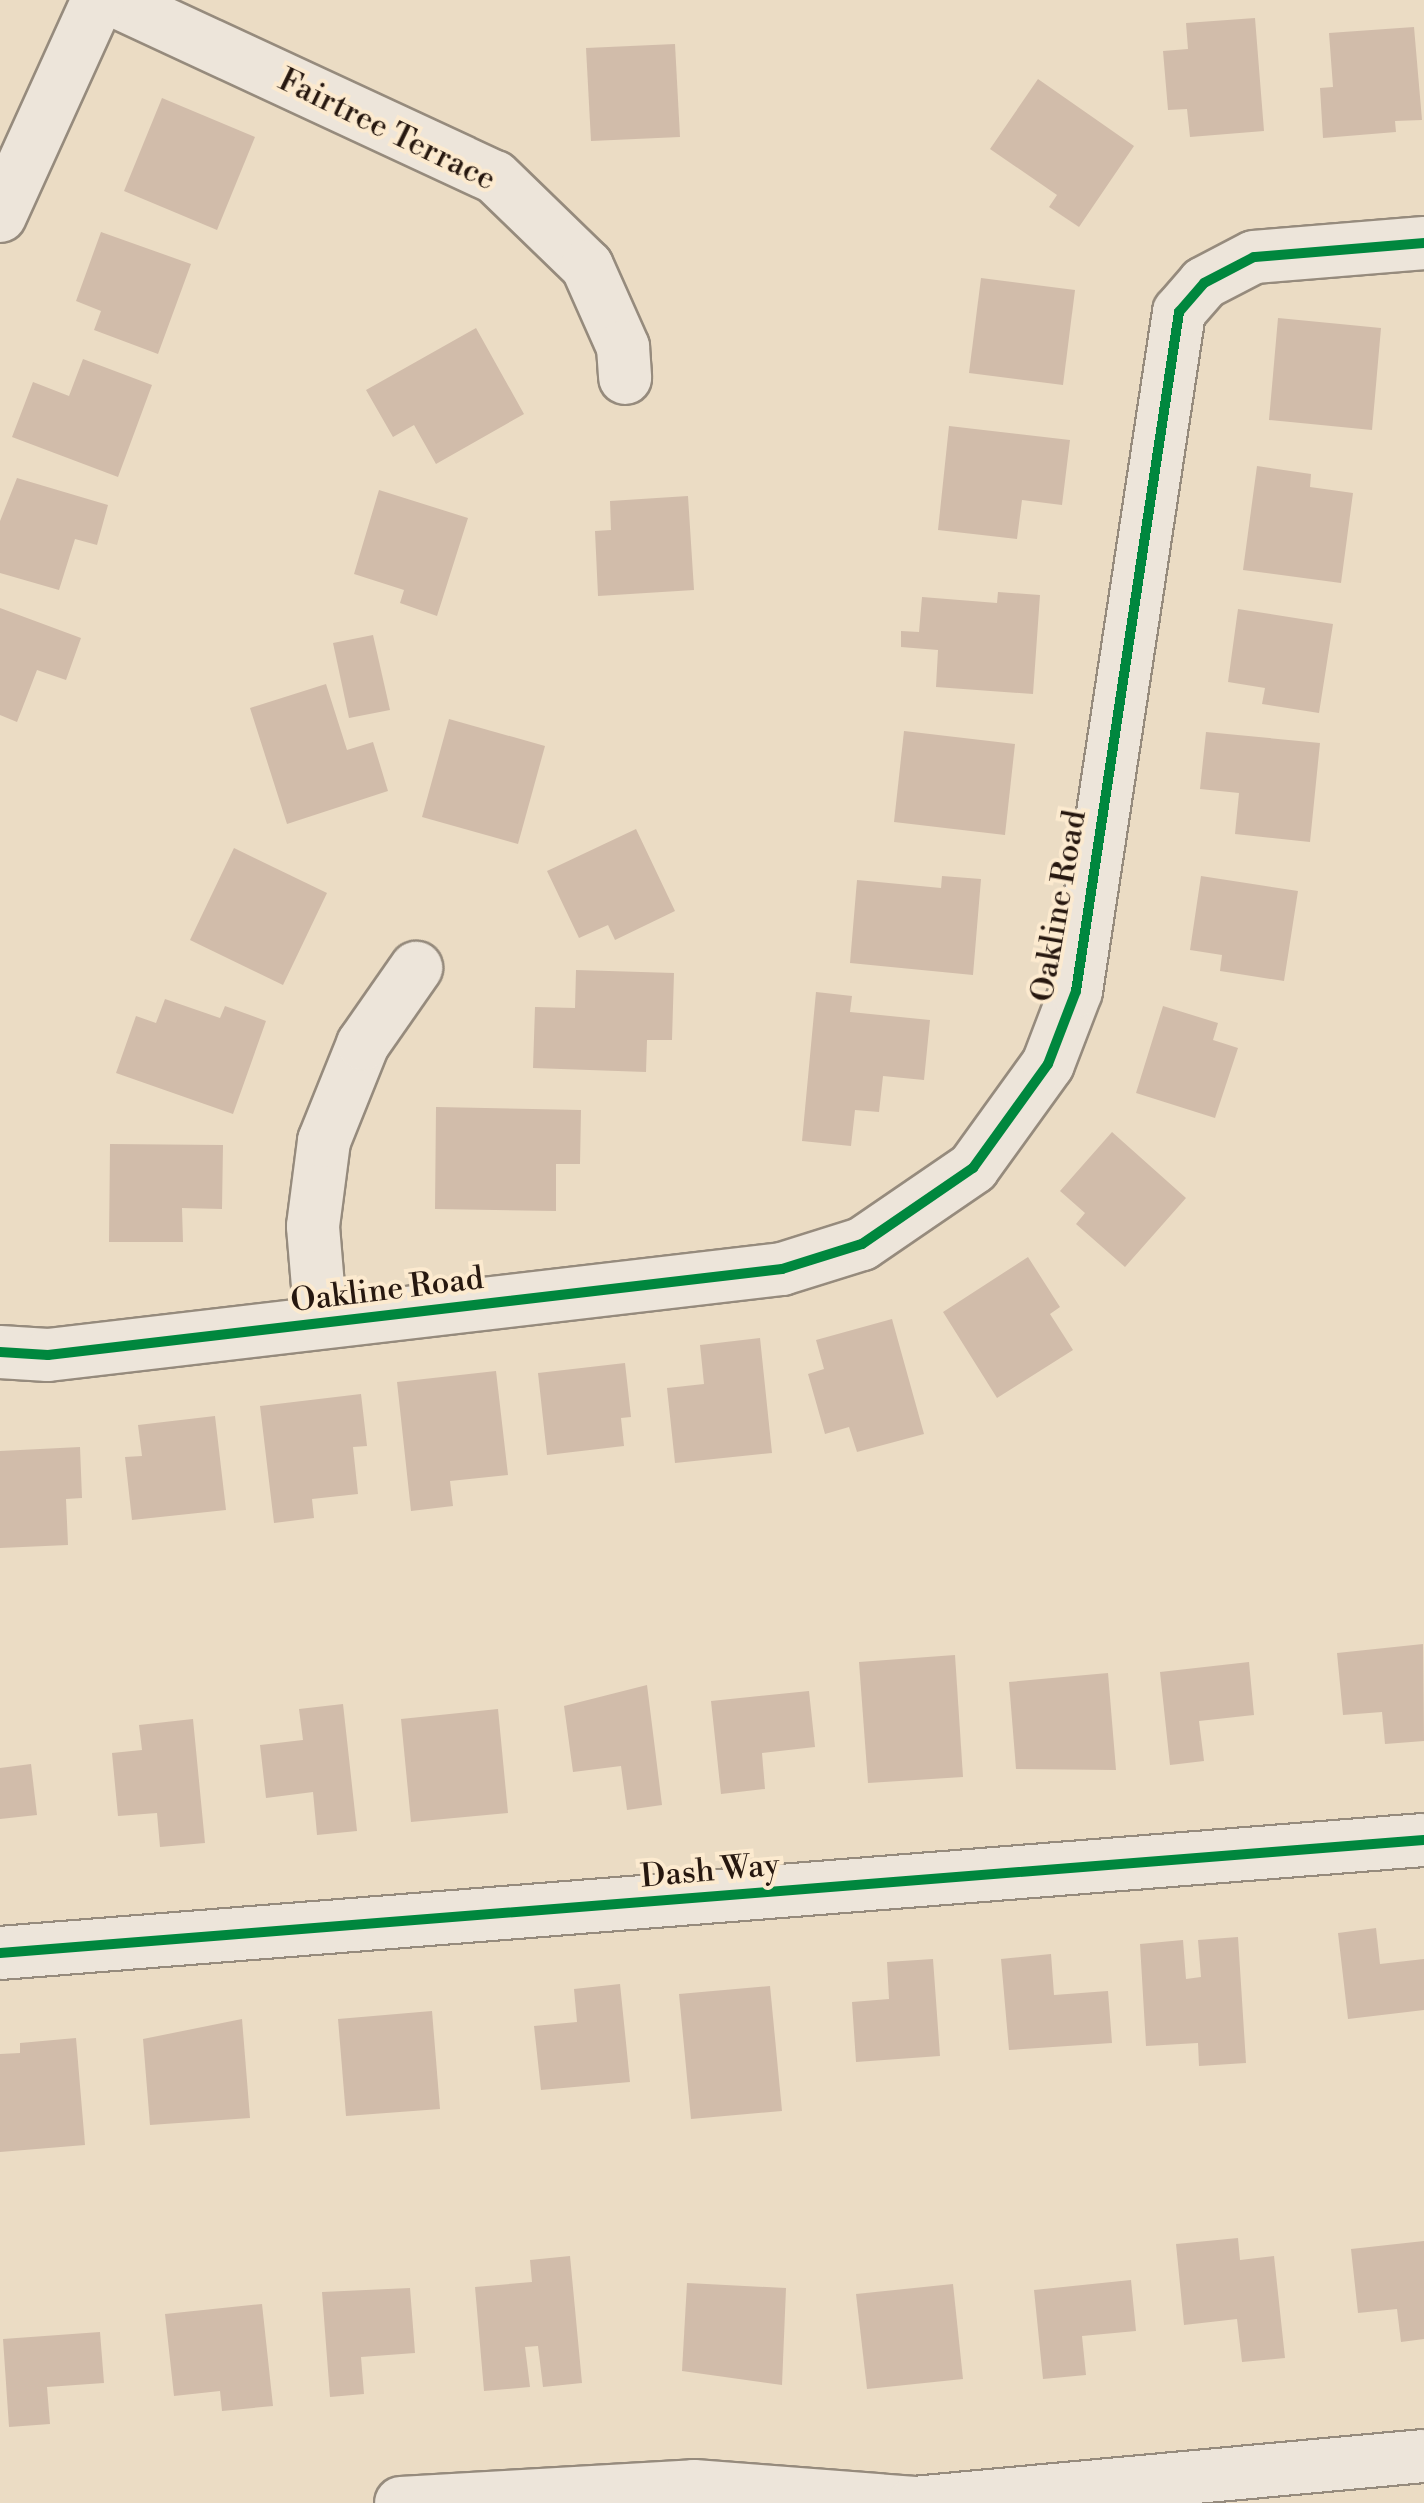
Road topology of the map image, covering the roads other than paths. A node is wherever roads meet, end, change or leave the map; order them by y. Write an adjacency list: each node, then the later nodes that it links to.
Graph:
1 (98, 0): 3 (street)
2 (113, 0): 5 (street, Fairtree Terrace)
3 (0, 216)
4 (1424, 243): 7 (street, Oakline Road)
5 (625, 378)
6 (416, 968): 7 (street)
7 (321, 1322): 8 (street, Oakline Road)
8 (0, 1352)
9 (1424, 1840): 10 (street, Dash Way)
10 (0, 1953)
11 (1424, 2456): 12 (street)
12 (1255, 2488): 13 (street)
13 (401, 2503)

